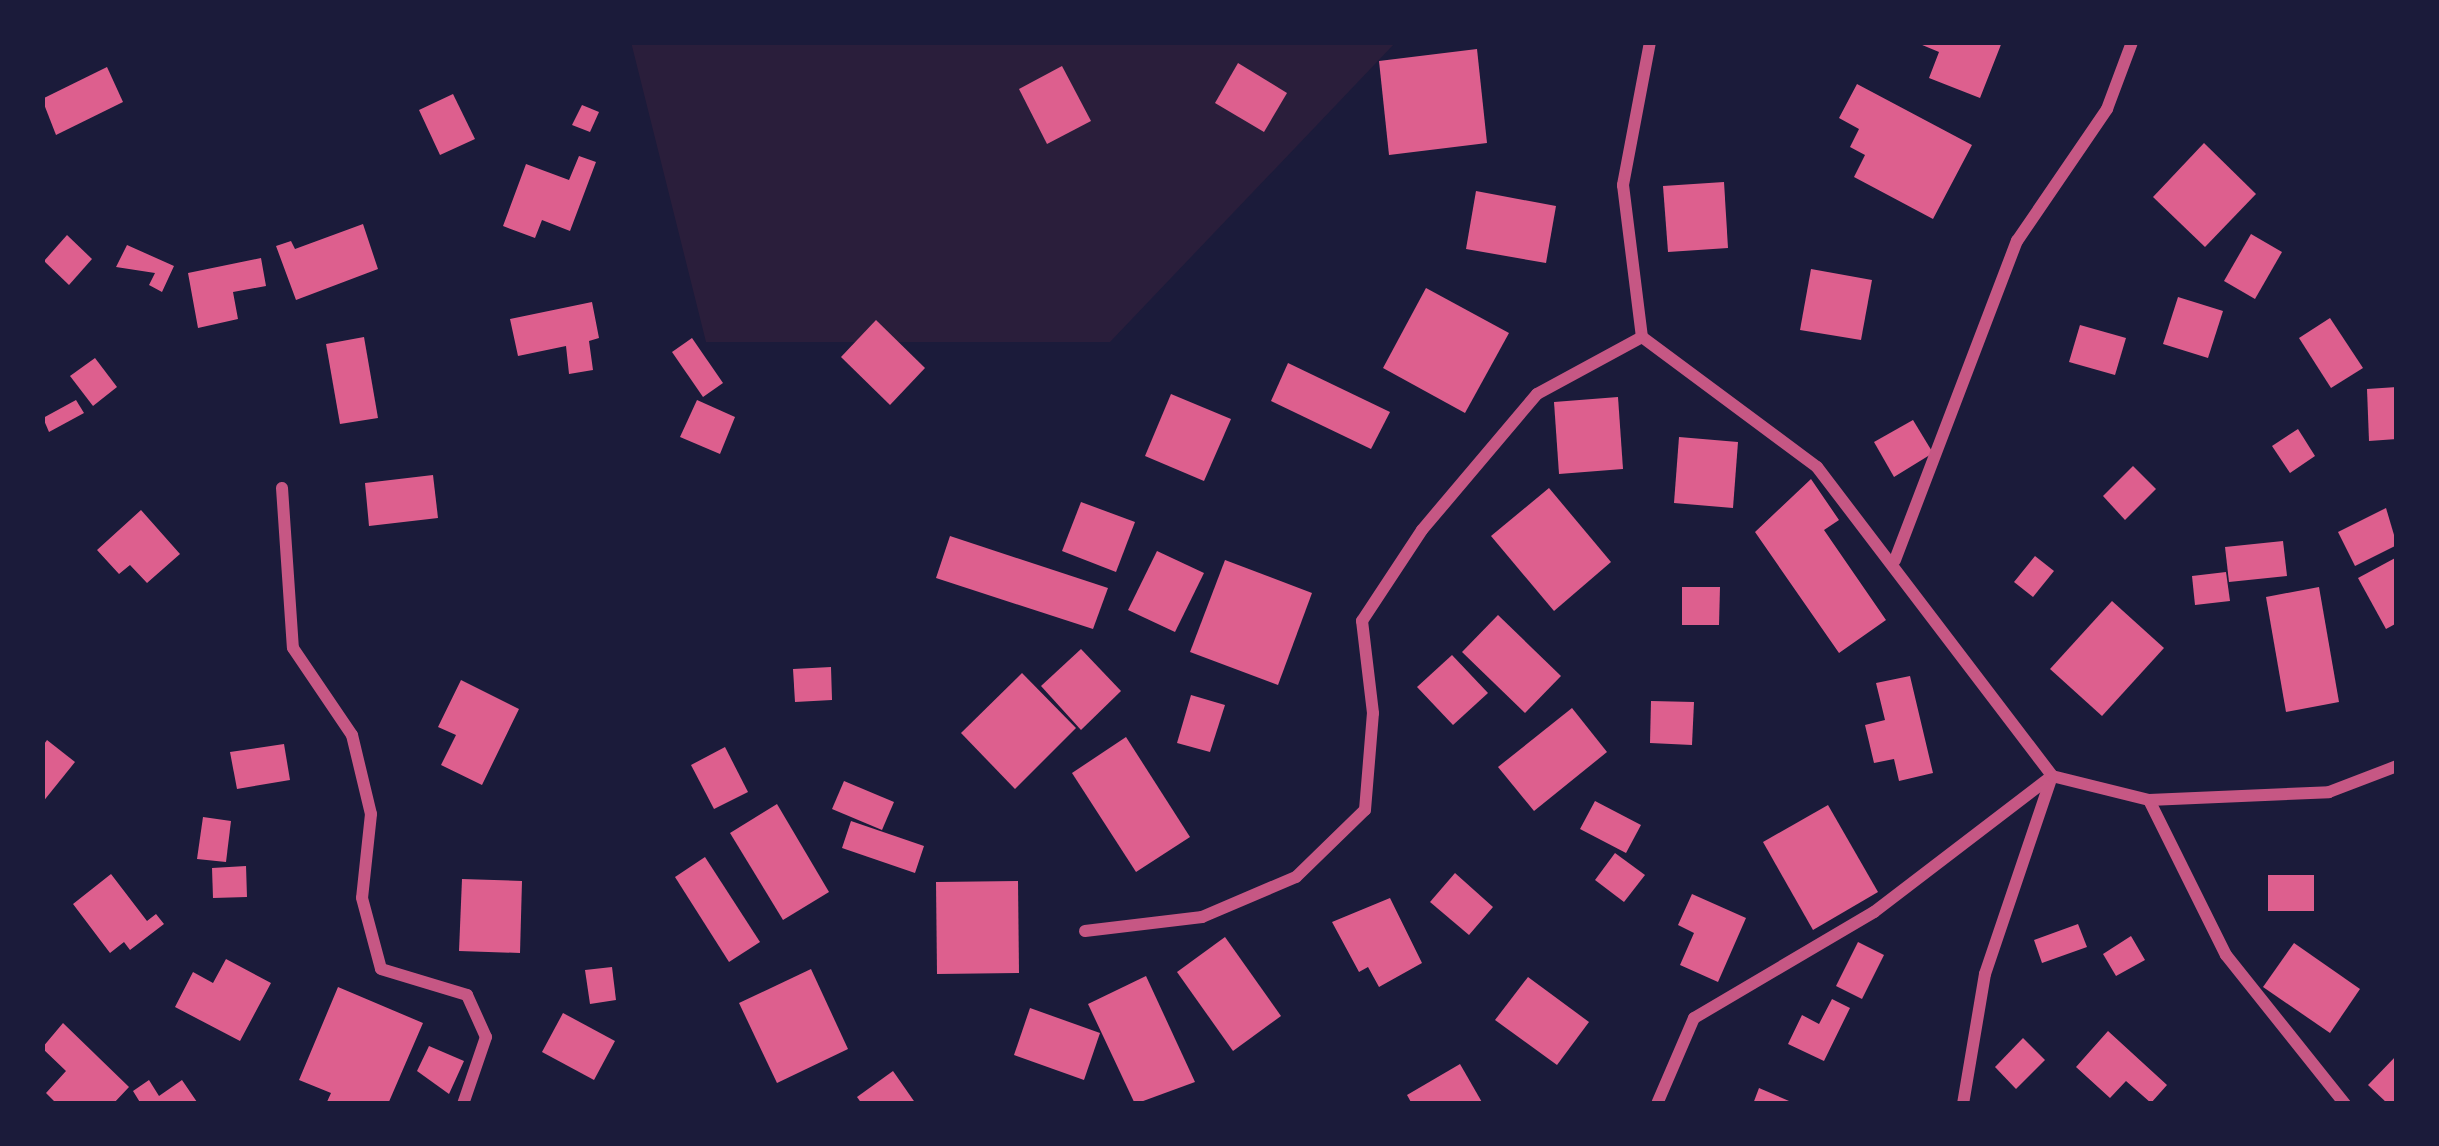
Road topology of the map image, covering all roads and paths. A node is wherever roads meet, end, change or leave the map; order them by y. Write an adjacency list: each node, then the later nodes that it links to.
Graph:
1 (1650, 42): 3 (street)
2 (2132, 42): 5 (street)
3 (1642, 337): 5 (street); 9 (street)
4 (282, 488): 10 (street)
5 (1894, 560): 7 (street)
6 (2397, 766): 8 (street)
7 (2051, 776): 8 (street); 11 (street); 12 (street)
8 (2149, 800): 13 (street)
9 (1085, 931)
10 (463, 1104)
11 (1658, 1104)
12 (1963, 1104)
13 (2344, 1104)

